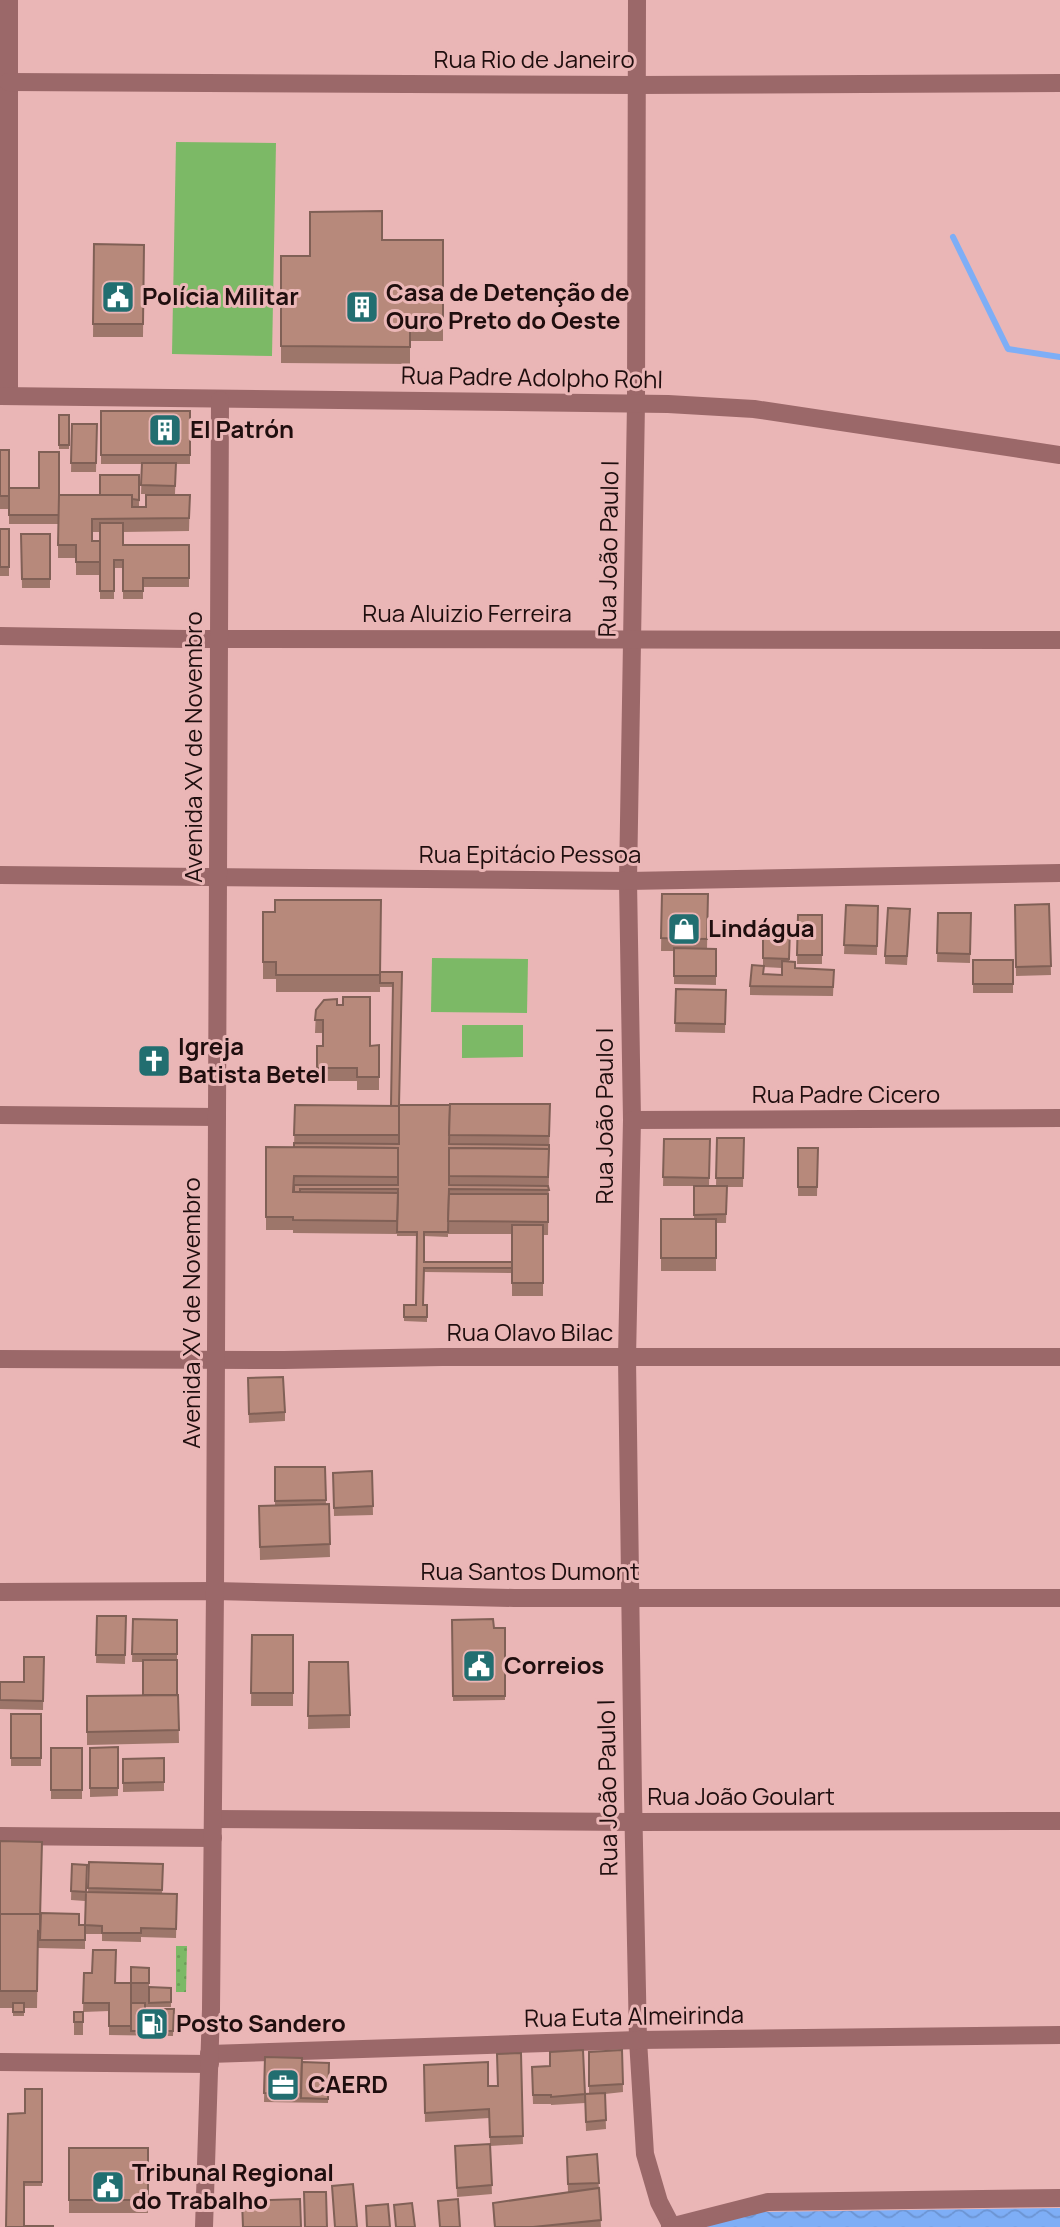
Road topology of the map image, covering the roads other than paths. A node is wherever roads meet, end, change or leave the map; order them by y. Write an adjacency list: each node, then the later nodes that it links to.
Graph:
1 (9, 0): 3 (street)
2 (637, 0): 5 (street, Rua João Paulo I)
3 (8, 82): 5 (street, Rua Rio de Janeiro); 6 (street)
4 (1060, 83): 5 (street, Rua Rio de Janeiro)
5 (637, 85): 8 (street, Rua João Paulo I)
6 (4, 396): 7 (street, Rua Padre Adolpho Rohl)
7 (220, 400): 8 (street, Rua Padre Adolpho Rohl); 11 (street, Avenida XV de Novembro)
8 (636, 403): 9 (street, Rua Padre Adolpho Rohl); 12 (street, Rua João Paulo I)
9 (1060, 455)
10 (0, 636): 11 (street, Rua Aluizio Ferreira)
11 (218, 639): 12 (street, Rua Aluizio Ferreira); 16 (street, Avenida XV de Novembro)
12 (632, 639): 13 (street, Rua Aluizio Ferreira); 17 (street, Rua João Paulo I)
13 (1060, 640)
14 (1060, 873): 17 (street, Rua Epitácio Pessoa)
15 (0, 875): 16 (street, Rua Epitácio Pessoa)
16 (219, 876): 17 (street, Rua Epitácio Pessoa); 19 (street, Avenida XV de Novembro)
17 (628, 881): 21 (street, Rua João Paulo I)
18 (0, 1115): 19 (street)
19 (217, 1117): 25 (street, Avenida XV de Novembro)
20 (1060, 1118): 21 (street, Rua Padre Cicero)
21 (632, 1120): 23 (street, Rua João Paulo I)
22 (1060, 1357): 23 (street, Rua Olavo Bilac)
23 (627, 1358): 25 (street, Rua Olavo Bilac); 28 (street, Rua João Paulo I)
24 (0, 1359): 25 (street, Rua Olavo Bilac)
25 (216, 1360): 26 (street, Avenida XV de Novembro)
26 (215, 1591): 27 (street, Rua Santos Dumont); 28 (street, Rua Santos Dumont); 30 (street, Avenida XV de Novembro)
27 (0, 1592)
28 (630, 1597): 29 (street, Rua Santos Dumont); 32 (street, Rua João Paulo I)
29 (1060, 1598)
30 (213, 1819): 32 (street, Rua João Goulart); 34 (street, Avenida XV de Novembro)
31 (1060, 1821): 32 (street, Rua João Goulart)
32 (633, 1822): 36 (street, Rua João Paulo I)
33 (0, 1836): 34 (street)
34 (212, 1838): 37 (street, Avenida XV de Novembro)
35 (1060, 2035): 36 (street, Rua Euta Almeirinda)
36 (638, 2040): 37 (street, Rua Euta Almeirinda); 41 (street, Rua João Paulo I)
37 (209, 2059): 38 (street, Rua Euta Almeirinda); 40 (street, Avenida XV de Novembro)
38 (0, 2062)
39 (1060, 2198): 41 (street)
40 (204, 2227)
41 (671, 2227)

